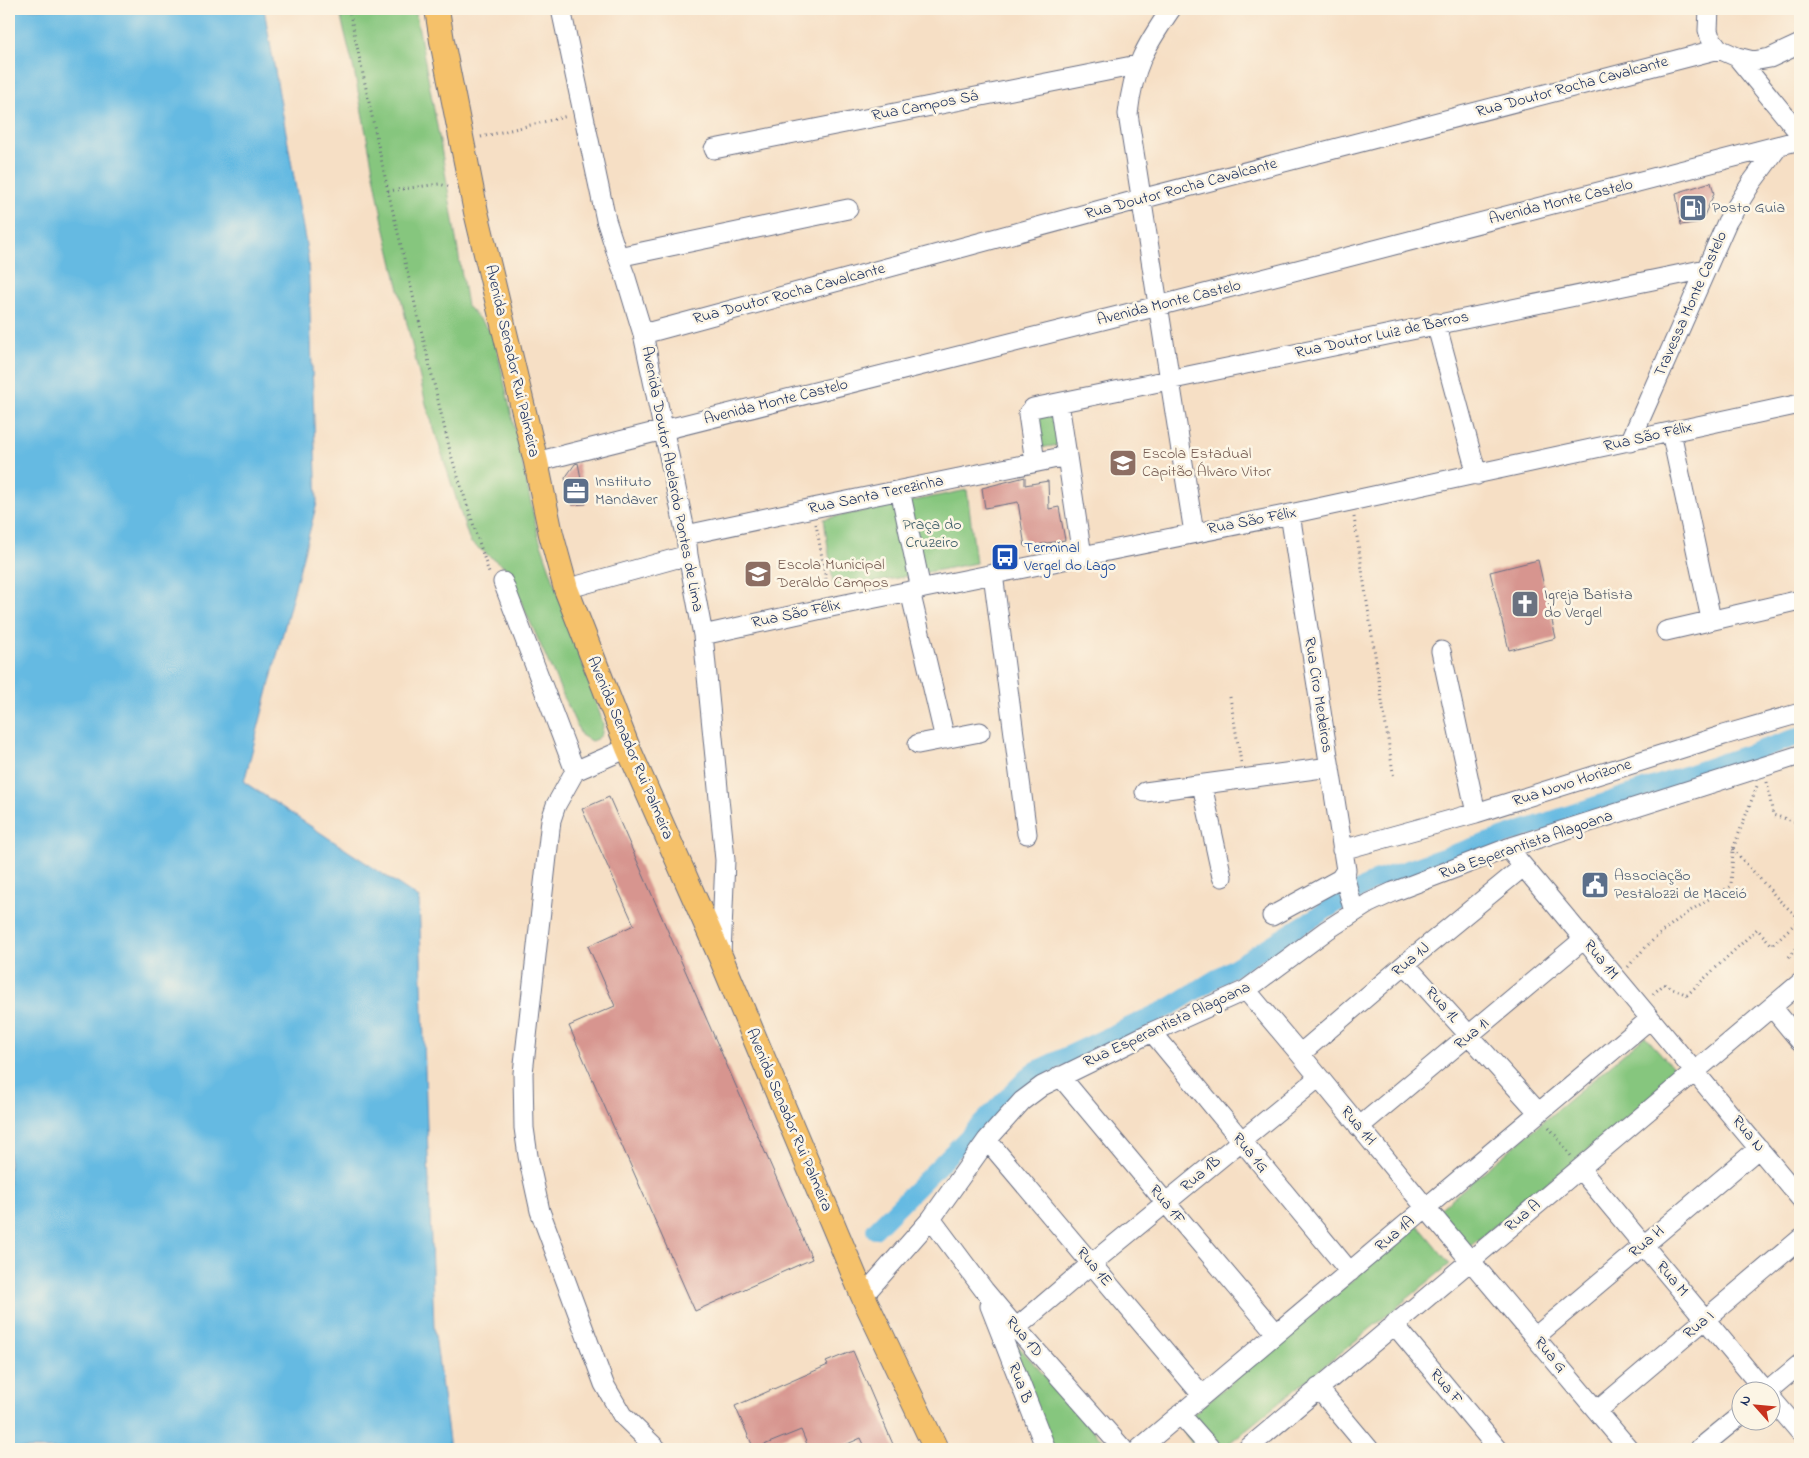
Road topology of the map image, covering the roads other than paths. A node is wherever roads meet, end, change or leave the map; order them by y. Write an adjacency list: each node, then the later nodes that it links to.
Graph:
1 (438, 9): 27 (main road, Avenida Senador Rui Palmeira)
2 (561, 9): 15 (street, Avenida Doutor Abelardo Pontes de Lima)
3 (1171, 9): 8 (street)
4 (1709, 9): 6 (street)
5 (1800, 44): 7 (street)
6 (1719, 49): 7 (street); 13 (street, Rua Doutor Rocha Cavalcante)
7 (1737, 57): 9 (street)
8 (1137, 65): 12 (street, Rua Campos Sá); 13 (street)
9 (1800, 134)
10 (1800, 140): 11 (street, Avenida Monte Castelo)
11 (1778, 146): 16 (street, Travessa Monte Castelo); 17 (street, Avenida Monte Castelo)
12 (714, 149)
13 (1141, 199): 17 (street); 19 (street, Rua Doutor Rocha Cavalcante)
14 (848, 208): 15 (street)
15 (618, 257): 19 (street, Avenida Doutor Abelardo Pontes de Lima)
16 (1706, 269): 18 (street, Rua Doutor Luiz de Barros); 25 (street, Travessa Monte Castelo)
17 (1158, 306): 20 (street); 23 (street, Avenida Monte Castelo)
18 (1436, 323): 20 (street, Rua Doutor Luiz de Barros); 29 (street)
19 (643, 334): 23 (street, Avenida Doutor Abelardo Pontes de Lima)
20 (1169, 379): 21 (street, Rua Doutor Luiz de Barros); 32 (street)
21 (1059, 403): 26 (street); 28 (street, Rua Doutor Luiz de Barros)
22 (1800, 404): 24 (street, Rua São Félix)
23 (663, 431): 27 (street, Avenida Monte Castelo); 33 (street, Avenida Doutor Abelardo Pontes de Lima)
24 (1671, 432): 25 (street, Rua São Félix); 41 (street)
25 (1630, 442): 29 (street, Rua São Félix)
26 (1067, 456): 28 (street, Rua Santa Terezinha); 35 (street)
27 (536, 462): 38 (main road, Avenida Senador Rui Palmeira)
28 (1035, 462): 30 (street, Rua Santa Terezinha)
29 (1477, 475): 31 (street, Rua São Félix)
30 (900, 490): 33 (street, Rua Santa Terezinha); 39 (street)
31 (1290, 514): 32 (street, Rua São Félix); 51 (street, Rua Ciro Medeiros)
32 (1194, 533): 35 (street, Rua São Félix)
33 (686, 535): 34 (street, Avenida Doutor Abelardo Pontes de Lima)
34 (688, 555): 38 (street); 43 (street, Avenida Doutor Abelardo Pontes de Lima)
35 (1082, 556): 36 (street, Rua São Félix)
36 (993, 574): 39 (street, Rua São Félix); 56 (street)
37 (496, 579): 52 (street)
38 (566, 589): 49 (main road, Avenida Senador Rui Palmeira)
39 (915, 590): 43 (street, Rua São Félix); 47 (street)
40 (1800, 600): 41 (street)
41 (1711, 619): 42 (street)
42 (1666, 631)
43 (703, 635): 64 (street, Avenida Doutor Abelardo Pontes de Lima)
44 (1441, 651): 55 (street)
45 (1800, 713): 55 (street, Rua Novo Horizone)
46 (980, 732): 47 (street)
47 (945, 739): 48 (street)
48 (918, 744)
49 (628, 748): 52 (street); 64 (main road, Avenida Senador Rui Palmeira)
50 (1800, 755): 57 (street, Rua Esperantista Alagoana)
51 (1330, 767): 53 (street); 58 (street, Rua Ciro Medeiros)
52 (575, 771): 109 (street)
53 (1202, 785): 54 (street); 60 (street)
54 (1145, 792)
55 (1476, 813): 58 (street, Rua Novo Horizone)
56 (1027, 834)
57 (1508, 848): 59 (street, Rua 1M); 61 (street, Rua Esperantista Alagoana)
58 (1342, 850): 61 (street, Rua Ciro Medeiros)
59 (1523, 867): 63 (street, Rua 1M); 65 (street, Rua 1J)
60 (1222, 877)
61 (1347, 891): 62 (street); 67 (street, Rua Esperantista Alagoana)
62 (1272, 916)
63 (1584, 939): 69 (street, Rua 1M); 71 (street, Rua 1I)
64 (721, 958): 93 (main road, Avenida Senador Rui Palmeira)
65 (1405, 964): 71 (street, Rua 1L); 73 (street, Rua 1J)
66 (1800, 983): 68 (street, Rua A)
67 (1246, 990): 70 (street, Rua Esperantista Alagoana); 73 (street, Rua 1H)
68 (1772, 1006): 72 (street); 74 (street, Rua A)
69 (1644, 1013): 74 (street, Rua 1M); 77 (street, Rua 1A)
70 (1152, 1032): 75 (street, Rua Esperantista Alagoana); 80 (street, Rua 1G)
71 (1470, 1036): 77 (street, Rua 1L); 78 (street, Rua 1I)
72 (1800, 1041)
73 (1300, 1054): 76 (street, Rua 1H)
74 (1694, 1070): 81 (street, Rua N); 82 (street, Rua A)
75 (1060, 1076): 79 (street, Rua Esperantista Alagoana); 84 (street, Rua 1F)
76 (1318, 1078): 78 (street, Rua 1H); 80 (street, Rua 1B)
77 (1539, 1113): 85 (street, Rua 1A)
78 (1359, 1128): 85 (street, Rua 1H)
79 (987, 1140): 86 (street, Rua Esperantista Alagoana); 90 (street, Rua 1E)
80 (1240, 1141): 84 (street, Rua 1B); 91 (street, Rua 1G)
81 (1759, 1148): 83 (street, Rua N); 88 (street, Rua H)
82 (1580, 1169): 88 (street, Rua M); 89 (street, Rua A)
83 (1800, 1198)
84 (1166, 1203): 90 (street, Rua 1B); 97 (street, Rua 1F)
85 (1426, 1208): 89 (street, Rua 1H); 91 (street, Rua 1A)
86 (932, 1219): 92 (street, Rua 1D); 93 (street, Rua Esperantista Alagoana)
87 (1800, 1239): 94 (street, Rua I)
88 (1643, 1245): 94 (street, Rua M); 98 (street, Rua H)
89 (1470, 1261): 95 (street, Rua A); 98 (street, Rua G)
90 (1091, 1264): 96 (street, Rua 1B); 103 (street, Rua 1E)
91 (1350, 1272): 97 (street, Rua 1A)
92 (984, 1290): 96 (street, Rua 1D); 111 (street, Rua B)
93 (863, 1296): 110 (main road, Avenida Senador Rui Palmeira)
94 (1706, 1319): 100 (street, Rua M); 104 (street, Rua I)
95 (1394, 1324): 102 (street, Rua A); 117 (street, Rua F)
96 (1016, 1328): 112 (street, Rua 1D)
97 (1276, 1333): 103 (street, Rua 1A)
98 (1535, 1337): 104 (street, Rua G)
99 (1800, 1364): 101 (street)
100 (1756, 1380)
101 (1781, 1380)
102 (1318, 1388): 115 (street, Rua A); 116 (street)
103 (1202, 1395): 106 (street, Rua 1A)
104 (1597, 1411): 118 (street, Rua G)
105 (1782, 1411): 108 (street)
106 (1180, 1414): 113 (street, Rua 1A); 114 (street)
107 (1732, 1422): 119 (street)
108 (1800, 1432)
109 (657, 1449)
110 (936, 1449)
111 (1046, 1449)
112 (1123, 1449)
113 (1139, 1449)
114 (1211, 1449)
115 (1247, 1449)
116 (1369, 1449)
117 (1498, 1449)
118 (1629, 1449)
119 (1700, 1449)

